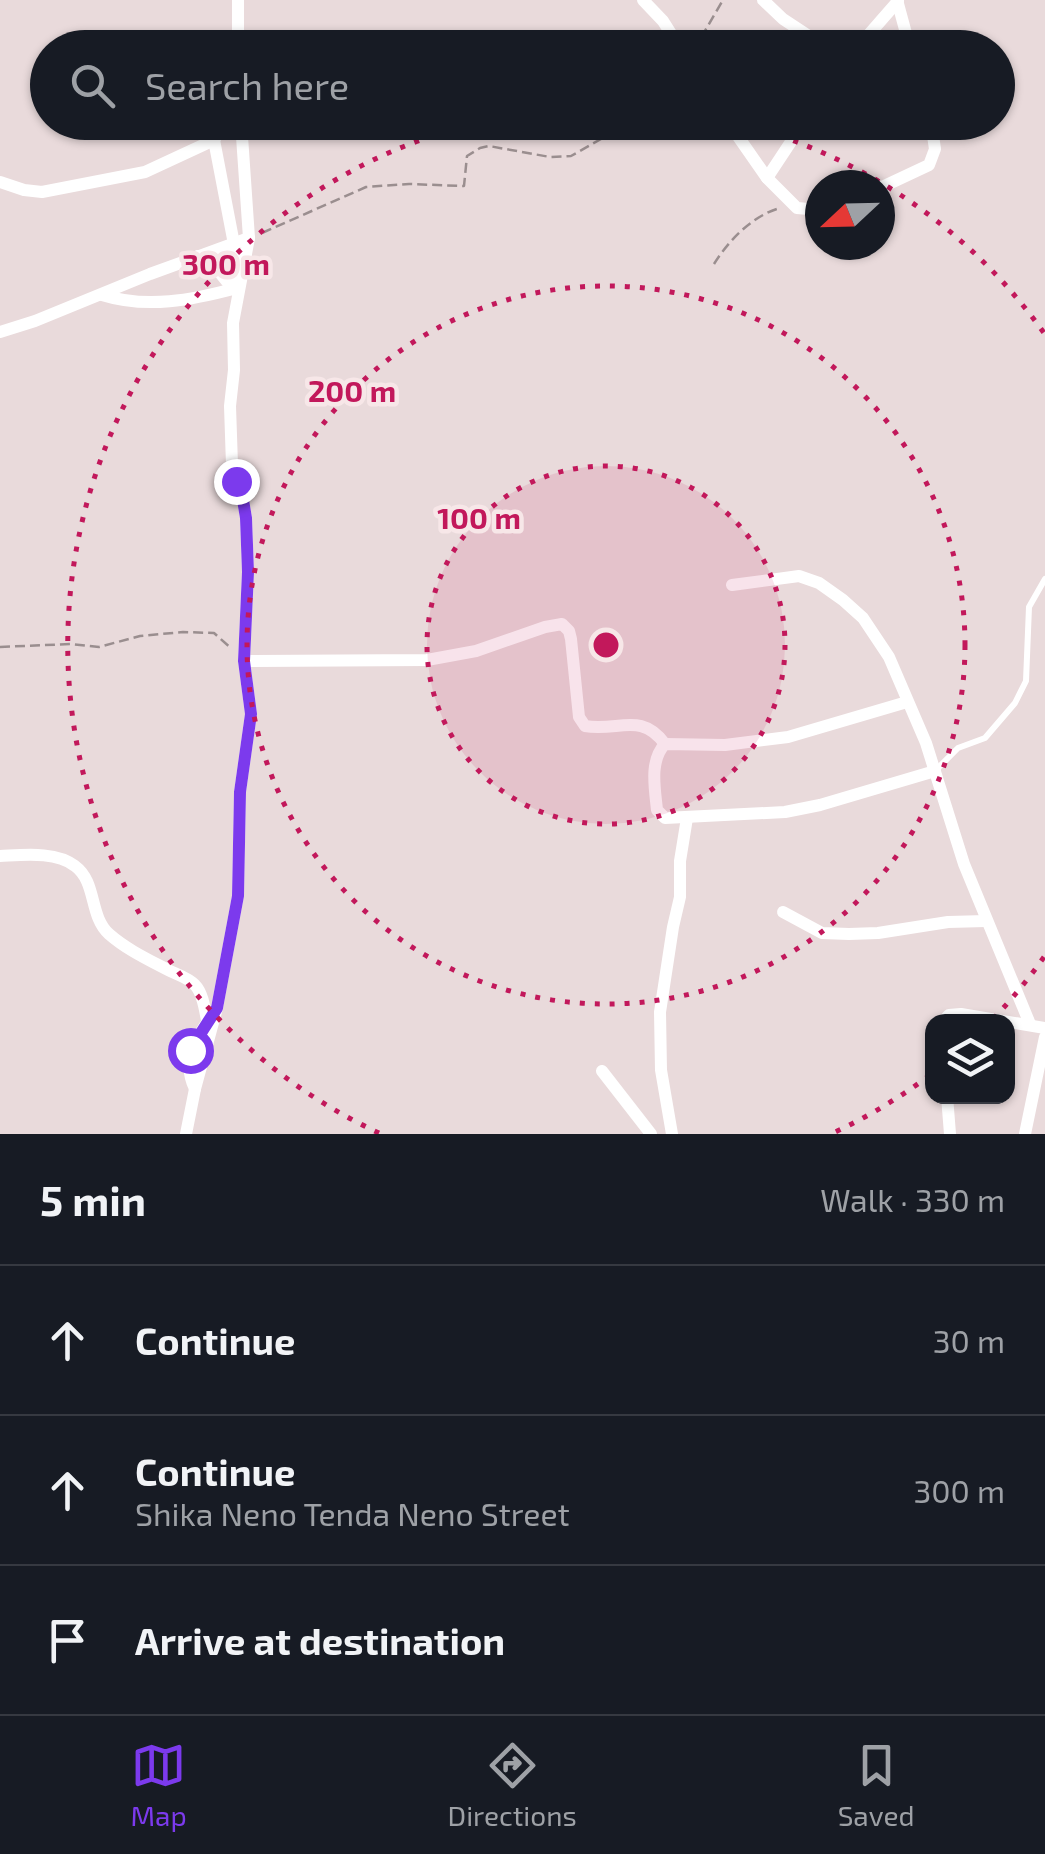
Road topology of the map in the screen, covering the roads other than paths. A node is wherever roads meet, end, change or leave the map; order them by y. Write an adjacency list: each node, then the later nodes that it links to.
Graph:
1 (238, 0): 5 (street)
2 (643, 0): 6 (street)
3 (763, 0): 7 (street)
4 (897, 0): 8 (street); 9 (street)
5 (238, 30)
6 (669, 30)
7 (799, 30)
8 (873, 30)
9 (905, 30)
10 (214, 140): 17 (street); 20 (street)
11 (242, 140): 19 (street)
12 (741, 140): 15 (street)
13 (792, 140): 15 (street)
14 (934, 140): 16 (street)
15 (767, 178): 18 (street)
16 (895, 181)
17 (0, 182)
18 (805, 209)
19 (249, 238): 20 (street); 22 (street)
20 (234, 244): 21 (street); 22 (street)
21 (198, 256): 22 (street); 23 (street)
22 (235, 292): 23 (street); 27 (street)
23 (101, 294): 24 (street)
24 (0, 332)
25 (1045, 579): 30 (lane)
26 (732, 585): 28 (street)
27 (244, 661): 29 (street); 35 (street)
28 (908, 702): 29 (street); 30 (street)
29 (665, 744): 31 (street)
30 (936, 771): 31 (street); 34 (street)
31 (687, 818): 46 (street)
32 (0, 856): 36 (street)
33 (783, 912): 34 (street)
34 (986, 921): 38 (street)
35 (217, 1008): 36 (street); 42 (street)
36 (208, 1021): 42 (street)
37 (1015, 1022): 38 (street)
38 (1030, 1024): 39 (street)
39 (1045, 1028)
40 (1045, 1038): 48 (street)
41 (602, 1071): 45 (street)
42 (195, 1090): 44 (street)
43 (948, 1104): 47 (street)
44 (186, 1134)
45 (650, 1134)
46 (672, 1134)
47 (950, 1134)
48 (1025, 1134)

